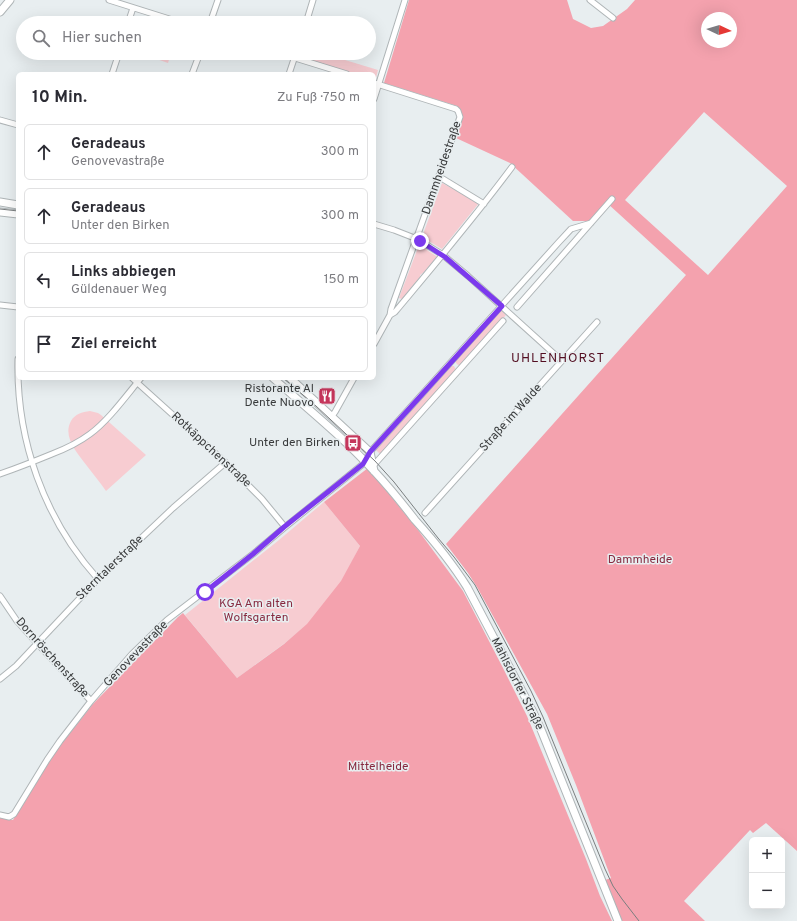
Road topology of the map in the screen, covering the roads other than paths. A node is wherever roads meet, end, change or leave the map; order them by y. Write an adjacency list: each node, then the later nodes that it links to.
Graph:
1 (10, 0): 8 (main road)
2 (110, 0): 7 (street)
3 (218, 0): 11 (street)
4 (313, 0): 12 (street)
5 (404, 0): 22 (street)
6 (590, 0): 13 (street)
7 (133, 8): 9 (street); 10 (street)
8 (0, 12)
9 (130, 16)
10 (159, 16)
11 (212, 16)
12 (308, 16)
13 (613, 18)
14 (117, 60): 18 (street)
15 (197, 60): 19 (street)
16 (293, 60): 20 (street)
17 (309, 60): 21 (street)
18 (113, 72)
19 (193, 72)
20 (290, 72)
21 (342, 72)
22 (376, 83): 26 (street, Dammheidestraße)
23 (0, 120): 24 (street)
24 (16, 124)
25 (512, 167): 30 (street)
26 (438, 178): 30 (street); 35 (street, Dammheidestraße)
27 (612, 199): 33 (street)
28 (0, 202): 29 (main road)
29 (16, 204)
30 (484, 204): 36 (street)
31 (0, 212): 32 (main road)
32 (16, 214)
33 (591, 223): 38 (street); 39 (street)
34 (376, 225): 35 (street)
35 (417, 239): 36 (street); 41 (street, Dammheidestraße)
36 (443, 255): 38 (street); 41 (street)
37 (0, 305): 40 (street)
38 (502, 306): 45 (street); 53 (street)
39 (517, 306)
40 (16, 307)
41 (390, 315): 44 (street)
42 (503, 321): 57 (street)
43 (597, 322): 45 (street, Straße im Walde)
44 (376, 340)
45 (562, 361): 59 (street, Straße im Walde)
46 (18, 380): 55 (street)
47 (134, 380): 51 (street, Rotkäppchenstraße)
48 (275, 380): 54 (main road, Mahlsdorfer Straße)
49 (292, 380): 52 (main road)
50 (353, 380): 52 (street)
51 (137, 382): 55 (street); 56 (street, Rotkäppchenstraße)
52 (332, 416): 53 (main road)
53 (370, 452): 54 (street, Genovevastraße); 57 (main road, Mahlsdorfer Straße)
54 (365, 461): 57 (main road, Mahlsdorfer Straße); 60 (street, Genovevastraße)
55 (32, 462): 58 (street); 61 (street)
56 (226, 463): 60 (street, Rotkäppchenstraße); 61 (street, Sterntalerstraße)
57 (373, 468): 67 (main road, Mahlsdorfer Straße)
58 (0, 474)
59 (425, 513)
60 (284, 527): 65 (street, Genovevastraße)
61 (98, 579): 63 (street, Sterntalerstraße)
62 (0, 596): 63 (street, Dornröschenstraße)
63 (36, 643): 64 (street, Sterntalerstraße); 65 (street, Dornröschenstraße)
64 (0, 679)
65 (91, 701): 66 (street, Genovevastraße)
66 (0, 815)
67 (618, 921)

